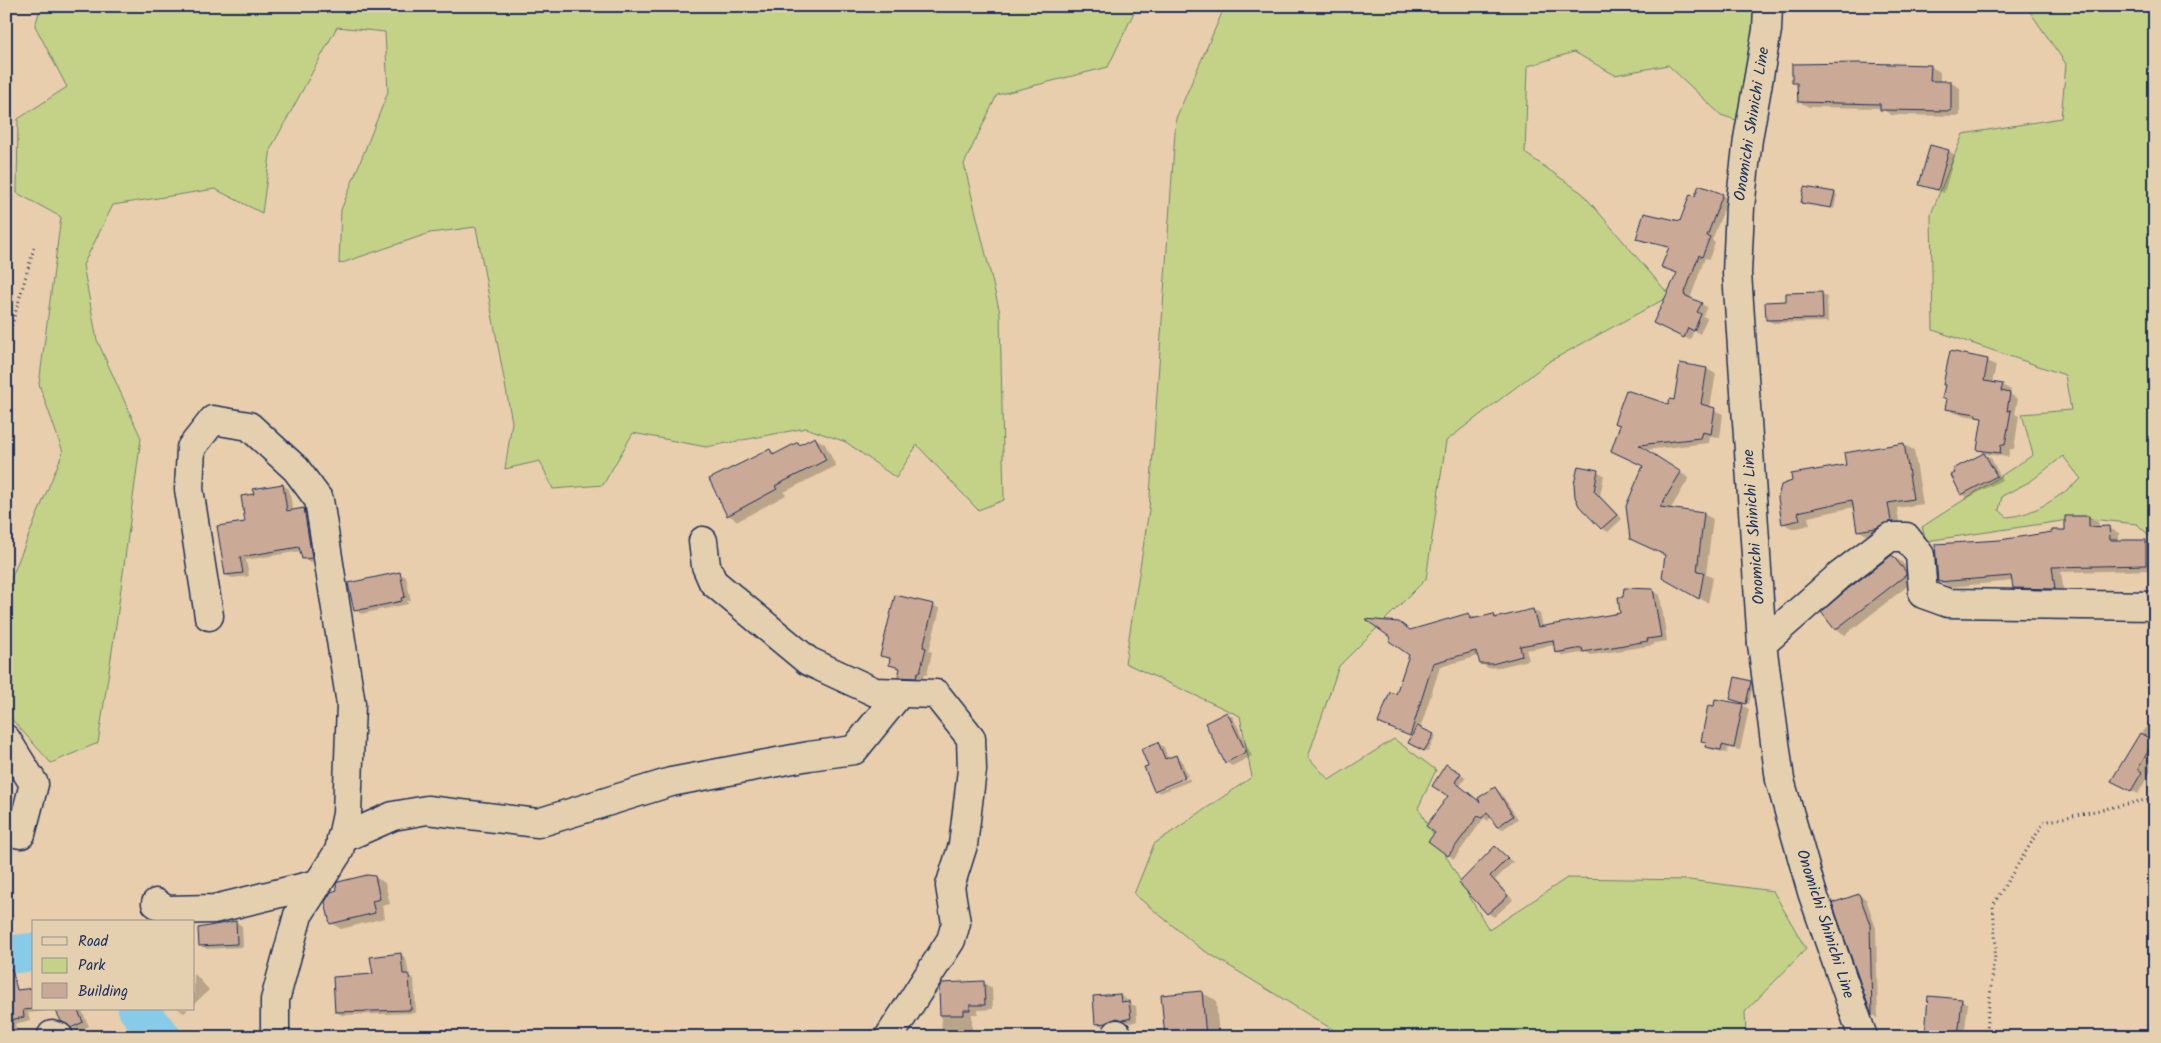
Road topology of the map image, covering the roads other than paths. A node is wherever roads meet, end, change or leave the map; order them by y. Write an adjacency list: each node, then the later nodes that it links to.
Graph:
1 (1768, 6): 5 (street, Onomichi Shinichi Line)
2 (704, 541): 6 (street)
3 (2155, 606): 5 (street)
4 (209, 616): 9 (street)
5 (1762, 644): 14 (street, Onomichi Shinichi Line)
6 (900, 693): 9 (street); 13 (street)
7 (6, 740): 8 (street)
8 (6, 831)
9 (342, 839): 10 (street)
10 (318, 884): 11 (street); 12 (street)
11 (156, 904)
12 (275, 1037)
13 (890, 1037)
14 (1862, 1037)

